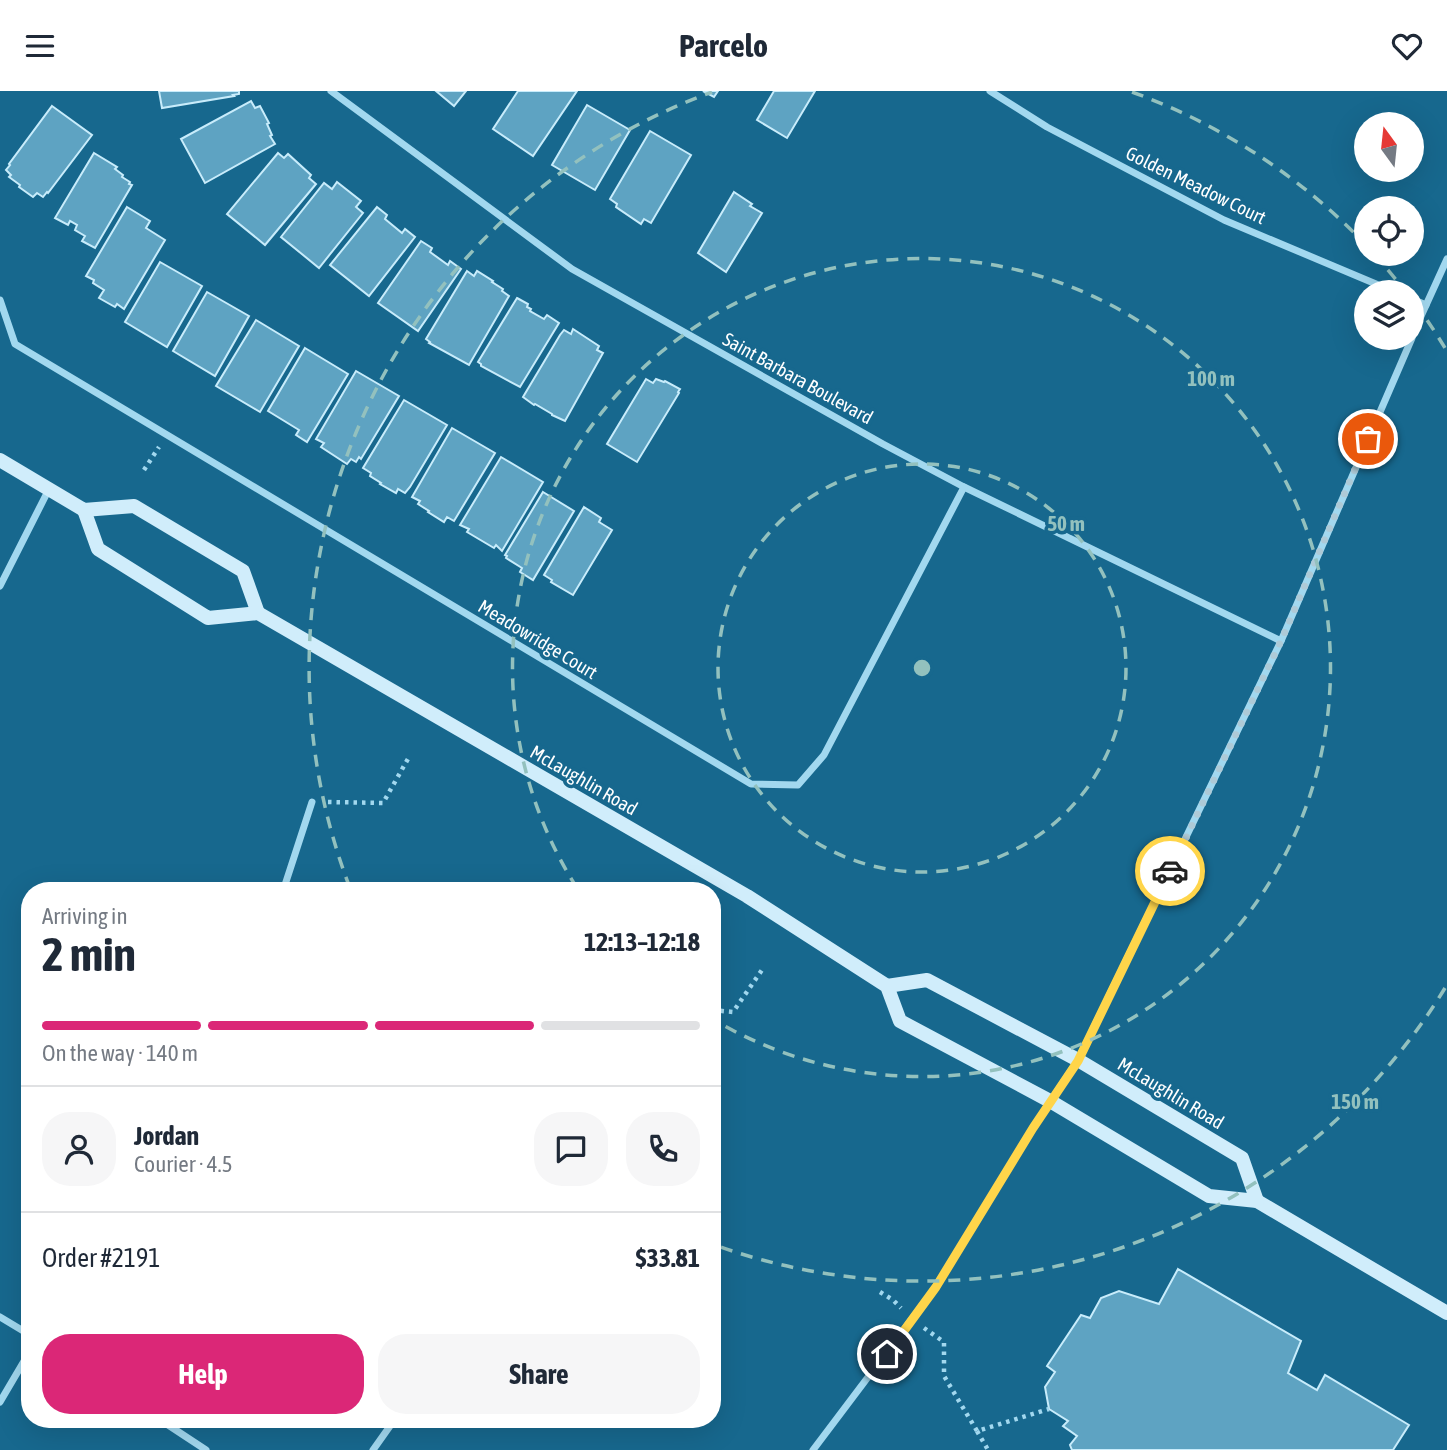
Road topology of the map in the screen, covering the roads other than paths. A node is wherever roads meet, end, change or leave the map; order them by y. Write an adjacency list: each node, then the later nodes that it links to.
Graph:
1 (331, 91): 10 (street, Saint Barbara Boulevard)
2 (990, 91): 4 (street, Golden Meadow Court)
3 (1447, 259): 6 (street)
4 (1366, 280)
5 (0, 300): 10 (street, Meadowridge Court)
6 (1426, 305): 7 (street)
7 (1424, 310)
8 (1406, 350): 15 (street)
9 (0, 460): 11 (street)
10 (964, 487): 15 (street, Saint Barbara Boulevard)
11 (49, 489): 12 (street); 13 (street)
12 (84, 510): 14 (street); 14 (street)
13 (0, 586)
14 (258, 613): 18 (street, McLaughlin Road)
15 (1281, 641): 19 (street)
16 (312, 802): 17 (street)
17 (286, 882)
18 (887, 986): 19 (street, McLaughlin Road); 20 (street)
19 (1078, 1061): 20 (street); 21 (street, McLaughlin Road)
20 (1050, 1101): 21 (street); 31 (street)
21 (1257, 1201): 22 (street)
22 (1447, 1313)
23 (0, 1317): 24 (street)
24 (21, 1330)
25 (21, 1366): 26 (street)
26 (0, 1402)
27 (173, 1428): 29 (street)
28 (389, 1428): 30 (street)
29 (206, 1450)
30 (373, 1450)
31 (813, 1450)

